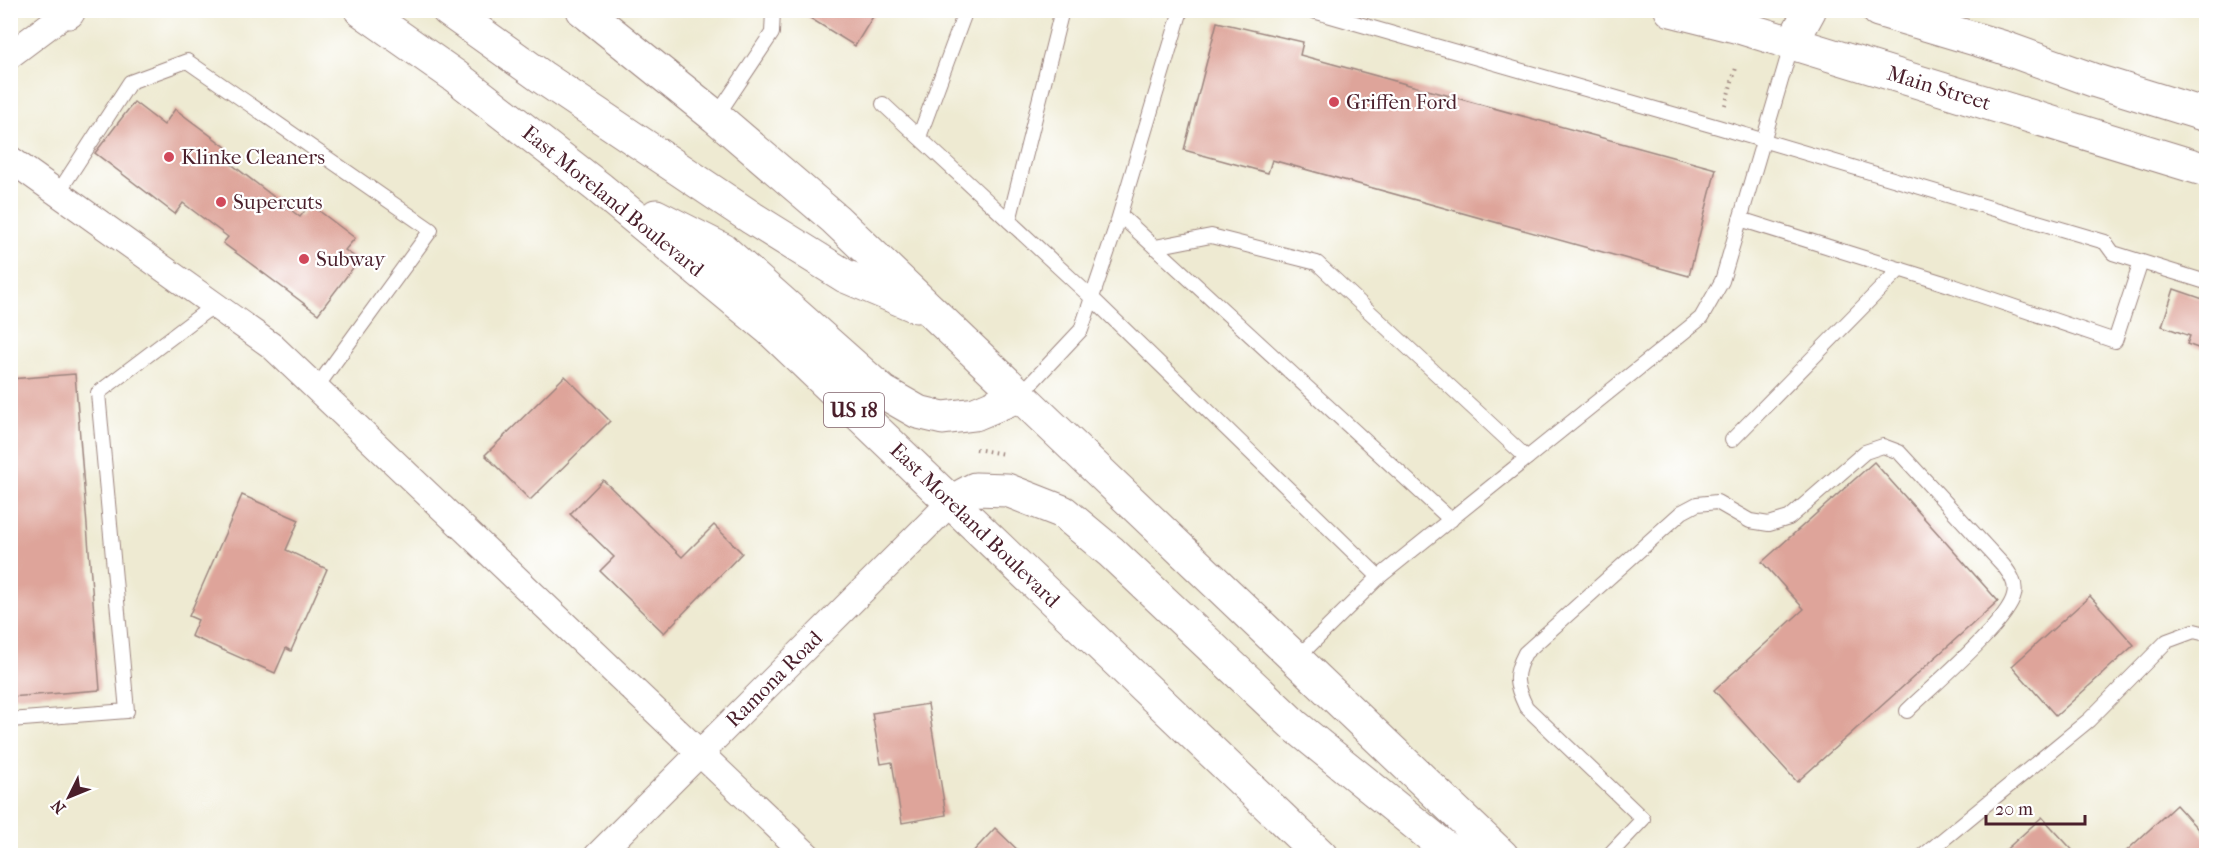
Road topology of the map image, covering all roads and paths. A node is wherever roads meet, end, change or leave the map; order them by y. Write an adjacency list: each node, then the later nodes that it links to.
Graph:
1 (361, 10): 26 (main road, East Moreland Boulevard / US 18)
2 (448, 10): 37 (main road)
3 (583, 10): 20 (main road)
4 (773, 10): 20 (lane)
5 (966, 10): 22 (lane)
6 (1062, 10): 30 (lane)
7 (1181, 10): 28 (lane)
8 (1310, 10): 21 (lane)
9 (1671, 10): 14 (main road, Main Street)
10 (1810, 10): 14 (street)
11 (1878, 10): 15 (main road)
12 (1957, 10): 15 (main road)
13 (69, 11): 16 (street)
14 (1792, 44): 23 (lane); 25 (main road, Main Street)
15 (2002, 47): 19 (main road)
16 (10, 56)
17 (1736, 68): 21 (path)
18 (883, 104): 22 (lane)
19 (2206, 114)
20 (716, 117): 37 (main road)
21 (1718, 127): 23 (lane)
22 (919, 137): 30 (lane)
23 (1764, 140): 29 (lane); 32 (lane)
24 (10, 159): 27 (street)
25 (2206, 170)
26 (598, 187): 39 (main road); 44 (main road, East Moreland Boulevard / US 18)
27 (58, 193): 36 (street); 38 (lane)
28 (1120, 215): 31 (lane); 35 (lane)
29 (1740, 219): 33 (lane); 43 (lane)
30 (1010, 221): 35 (lane)
31 (1155, 247): 43 (lane); 45 (lane)
32 (2141, 262): 33 (lane); 34 (lane)
33 (1900, 269): 40 (lane)
34 (2206, 282)
35 (1092, 298): 39 (lane); 46 (lane)
36 (214, 305): 38 (street); 50 (lane)
37 (934, 314): 39 (main road)
38 (316, 388): 51 (street)
39 (1020, 395): 48 (main road)
40 (1732, 440)
41 (968, 447): 42 (path)
42 (1014, 456)
43 (1527, 458): 45 (lane)
44 (951, 501): 51 (street, Ramona Road); 54 (main road, East Moreland Boulevard / US 18); 55 (main road)
45 (1451, 520): 46 (lane)
46 (1379, 578): 48 (lane)
47 (2206, 634): 58 (lane)
48 (1296, 659): 56 (main road)
49 (1906, 711): 57 (lane)
50 (10, 720)
51 (700, 752): 52 (street, Ramona Road); 53 (street)
52 (597, 855)
53 (808, 855)
54 (1321, 855)
55 (1460, 855)
56 (1502, 855)
57 (1608, 855)
58 (1923, 855)

